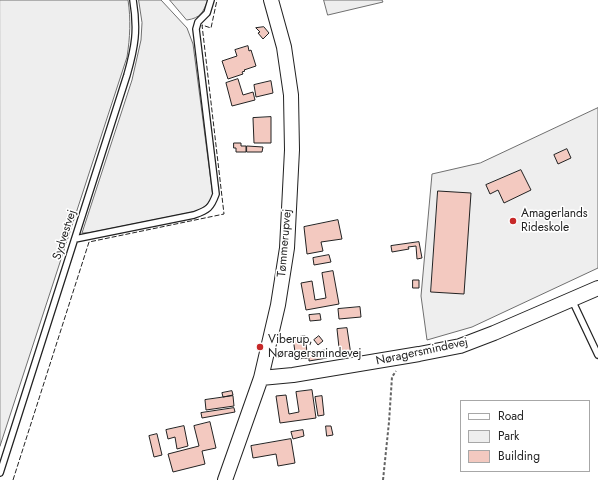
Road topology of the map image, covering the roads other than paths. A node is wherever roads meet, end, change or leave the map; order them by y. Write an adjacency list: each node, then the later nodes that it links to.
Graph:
1 (133, 0): 4 (lane, Sydvestvej)
2 (211, 0): 4 (lane)
3 (271, 0): 8 (street, Tømmerupvej)
4 (75, 239): 9 (lane, Sydvestvej)
5 (598, 288): 6 (street, Nøragersmindevej)
6 (572, 300): 7 (lane); 8 (street, Nøragersmindevej)
7 (598, 355)
8 (261, 378): 10 (street, Tømmerupvej)
9 (0, 473)
10 (225, 480)

